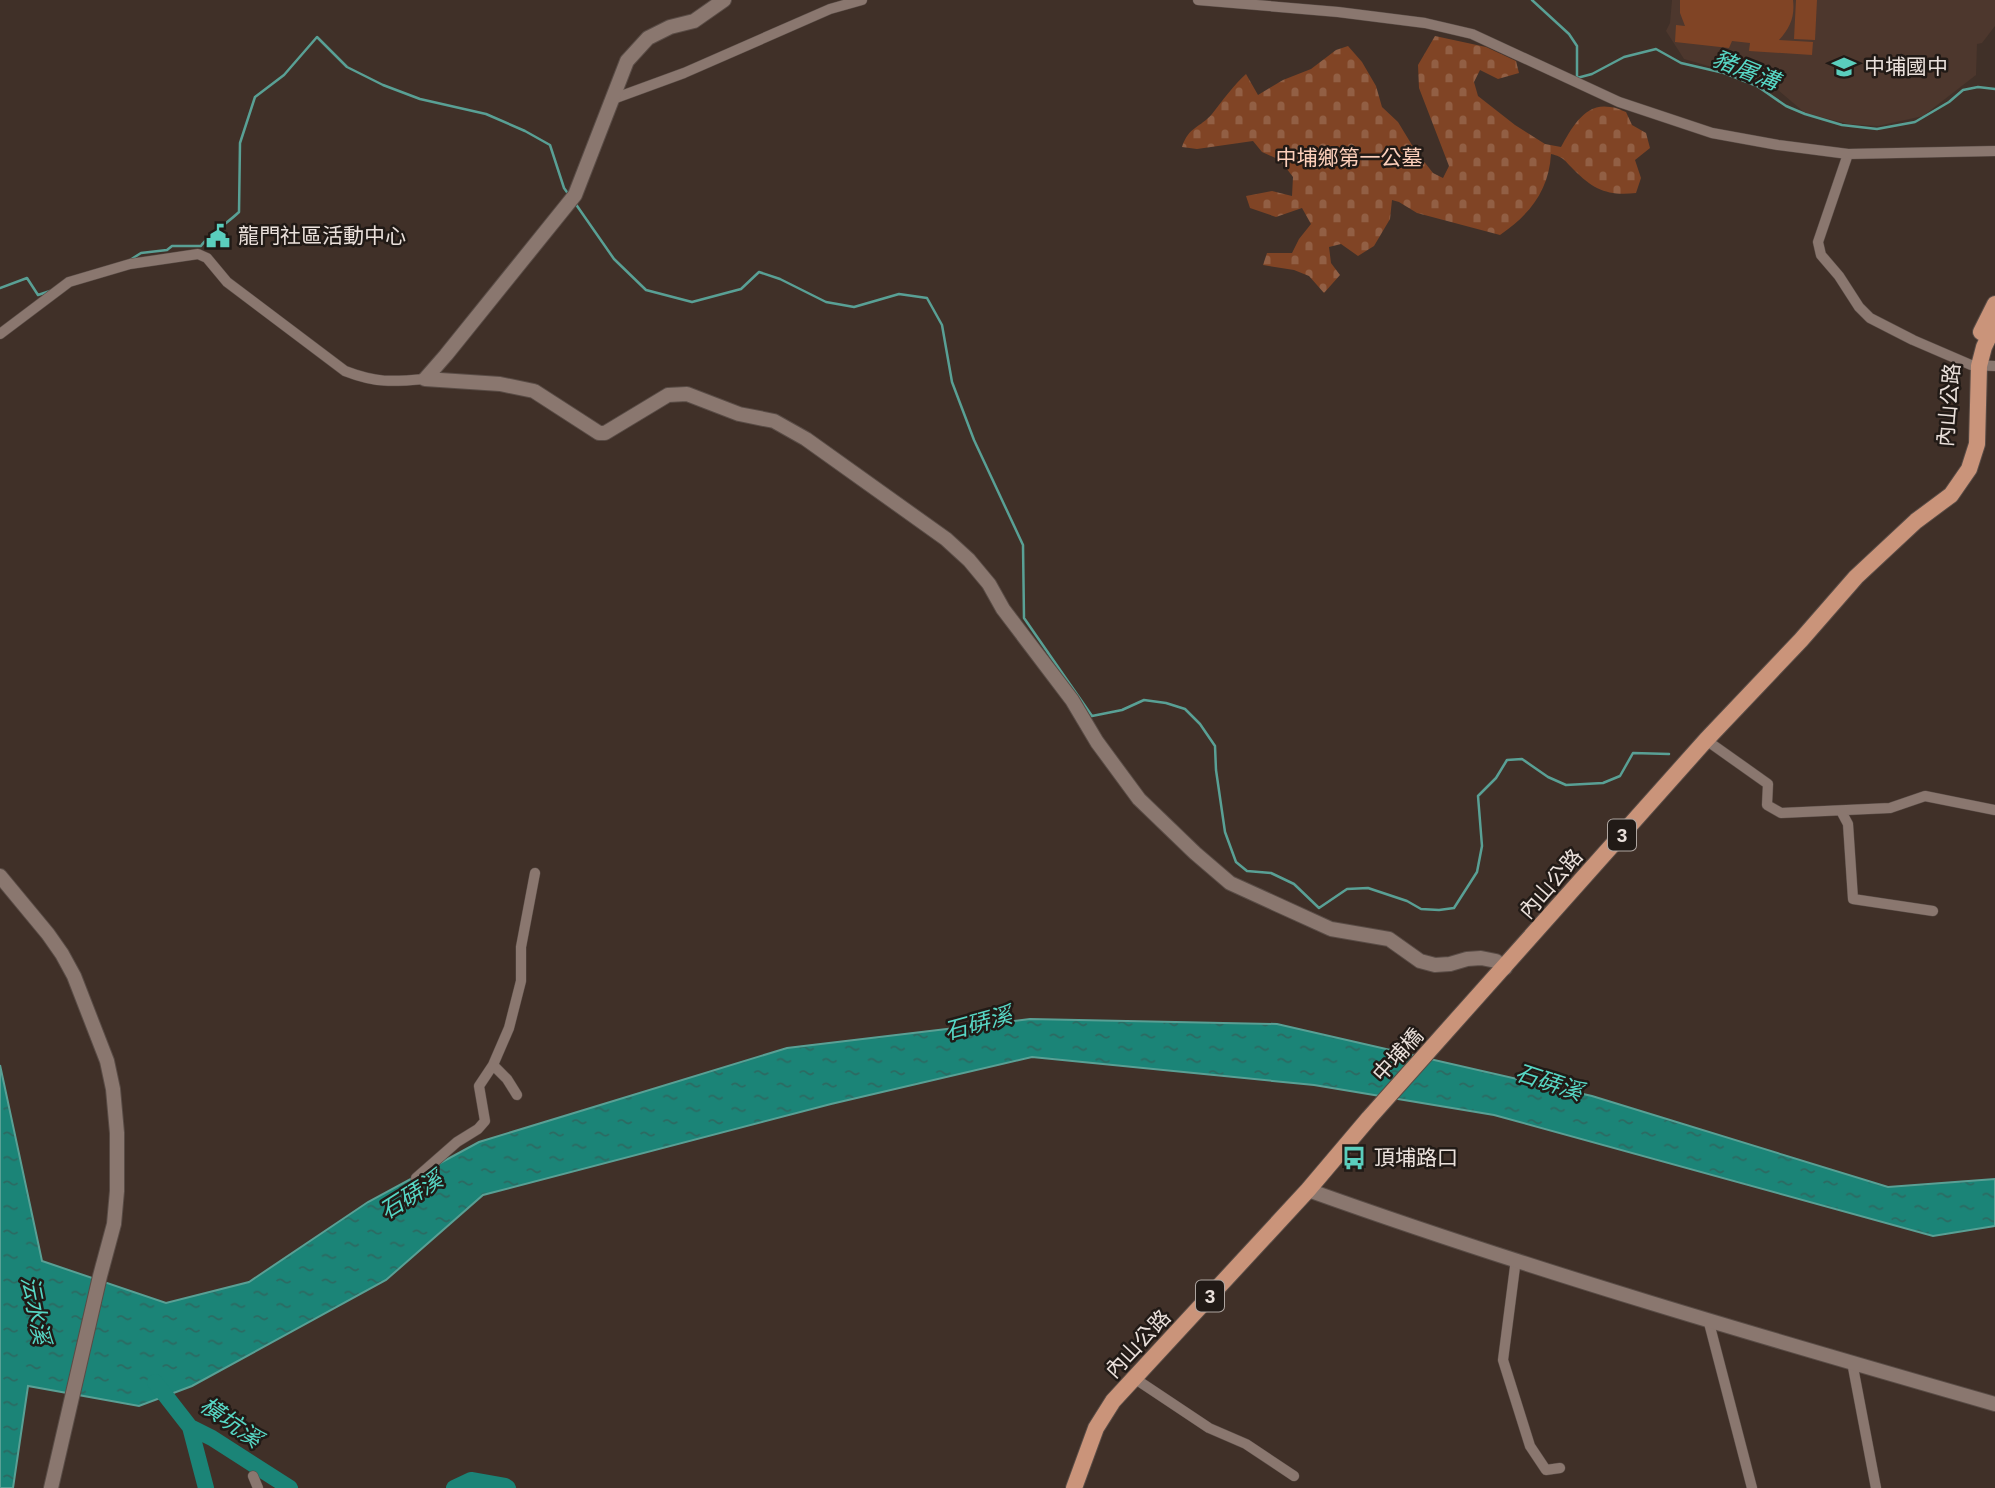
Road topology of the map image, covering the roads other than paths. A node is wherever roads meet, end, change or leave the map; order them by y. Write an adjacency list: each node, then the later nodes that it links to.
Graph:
1 (724, 0): 4 (street)
2 (862, 0): 4 (street)
3 (1198, 0): 6 (street)
4 (613, 99): 11 (street)
5 (1995, 151): 6 (street)
6 (1848, 154): 10 (street)
7 (1995, 303): 10 (main road, 內山公路 / 3)
8 (1995, 324): 10 (main road, 內山公路 / 3)
9 (0, 334): 11 (street)
10 (1982, 365): 12 (main road, 內山公路 / 3)
11 (425, 379): 18 (street)
12 (1706, 740): 14 (street); 18 (main road, 內山公路 / 3)
13 (1995, 810): 14 (street)
14 (1841, 811): 17 (street)
15 (536, 873): 20 (street)
16 (0, 876): 33 (street)
17 (1933, 911)
18 (1505, 968): 19 (main road, 內山公路 / 3)
19 (1458, 1020): 22 (main road, 中埔橋 / 3)
20 (493, 1065): 21 (street); 23 (street)
21 (517, 1095)
22 (1369, 1118): 24 (main road, 內山公路 / 3)
23 (416, 1178)
24 (1308, 1190): 25 (street); 28 (main road, 內山公路 / 3)
25 (1516, 1259): 26 (street); 30 (street)
26 (1708, 1319): 27 (street); 36 (street)
27 (1852, 1362): 29 (street); 37 (street)
28 (1134, 1378): 32 (street); 35 (main road, 內山公路 / 3)
29 (1995, 1404)
30 (1560, 1468)
31 (253, 1476): 34 (street)
32 (1294, 1476)
33 (51, 1488)
34 (258, 1488)
35 (1074, 1488)
36 (1752, 1488)
37 (1876, 1488)

